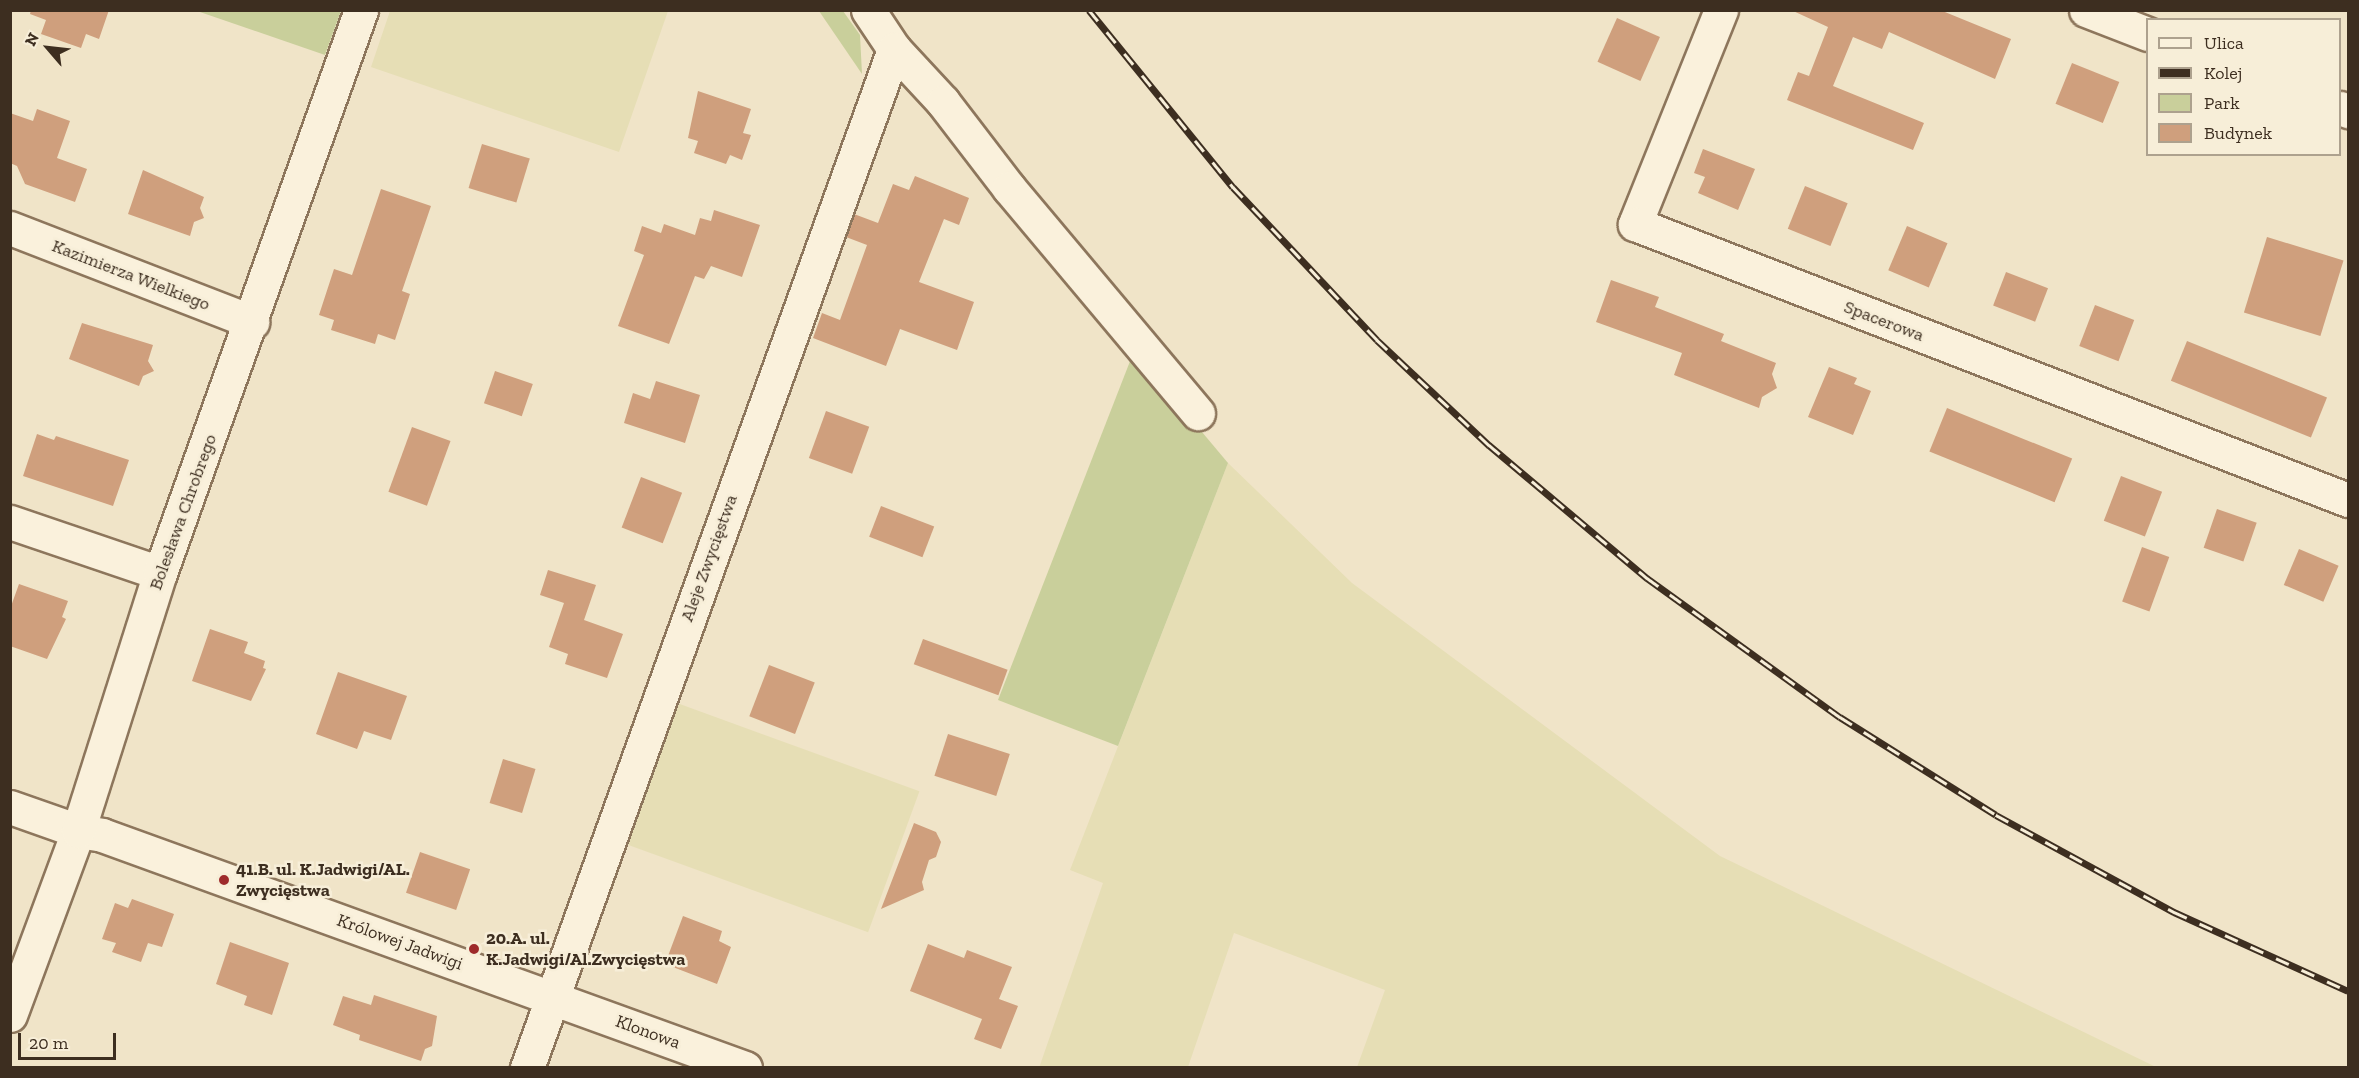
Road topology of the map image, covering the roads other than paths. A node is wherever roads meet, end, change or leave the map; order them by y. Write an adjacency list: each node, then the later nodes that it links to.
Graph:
1 (361, 10): 8 (street, Bolesława Chrobrego)
2 (868, 10): 6 (street)
3 (1721, 10): 10 (street, Spacerowa)
4 (2086, 10): 5 (street)
5 (2146, 33)
6 (894, 49): 9 (street); 15 (street, Aleje Zwycięstwa)
7 (10, 228): 8 (street, Kazimierza Wielkiego)
8 (252, 322): 12 (street, Bolesława Chrobrego)
9 (1198, 413)
10 (2349, 500)
11 (10, 522): 12 (street)
12 (160, 573): 14 (street, Bolesława Chrobrego)
13 (10, 807): 14 (street, Królowej Jadwigi)
14 (78, 831): 15 (street, Królowej Jadwigi); 16 (street, Bolesława Chrobrego)
15 (551, 996): 17 (street, Aleje Zwycięstwa); 18 (street, Klonowa)
16 (10, 1015)
17 (526, 1068)
18 (745, 1068)

